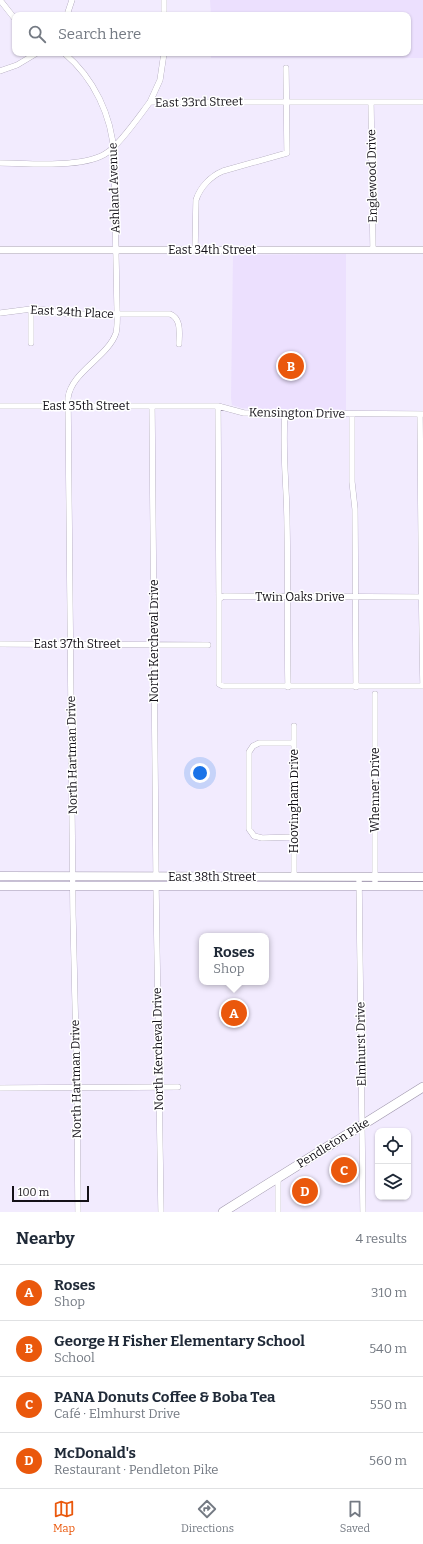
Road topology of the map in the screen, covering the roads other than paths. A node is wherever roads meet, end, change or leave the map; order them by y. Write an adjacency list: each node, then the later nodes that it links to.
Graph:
1 (0, 0): 6 (street)
2 (72, 0): 4 (street)
3 (164, 0): 5 (street)
4 (68, 12)
5 (164, 12)
6 (12, 15)
7 (32, 56): 11 (street)
8 (67, 56): 16 (street, Ashland Avenue)
9 (164, 56): 12 (street)
10 (286, 68): 13 (street)
11 (0, 71)
12 (150, 102): 13 (street, East 33rd Street); 16 (street, East 33rd Street)
13 (287, 102): 14 (street, East 33rd Street); 20 (street)
14 (372, 102): 15 (street, East 33rd Street); 21 (street, Englewood Drive)
15 (423, 102)
16 (114, 147): 17 (street, East 33rd Street); 19 (street, Ashland Avenue)
17 (0, 163)
18 (0, 250): 19 (street, East 34th Street)
19 (116, 250): 20 (street, East 34th Street); 25 (street, Ashland Avenue)
20 (195, 250): 21 (street, East 34th Street)
21 (373, 250): 22 (street, East 34th Street)
22 (423, 250)
23 (31, 309): 24 (street, East 34th Place); 25 (street, East 34th Place); 26 (street)
24 (0, 313)
25 (117, 314): 27 (street, East 34th Place); 29 (street, North Hartman Drive)
26 (31, 343)
27 (179, 344)
28 (0, 406): 29 (street, East 35th Street)
29 (68, 406): 30 (street, East 35th Street); 41 (street, North Hartman Drive)
30 (152, 406): 31 (street, East 35th Street); 42 (street, North Kercheval Drive)
31 (173, 406): 32 (street, Kensington Drive)
32 (218, 406): 33 (street, Kensington Drive); 39 (street)
33 (285, 414): 34 (street, Kensington Drive); 36 (street)
34 (352, 414): 35 (street, Kensington Drive); 37 (street)
35 (421, 414): 38 (street)
36 (286, 596): 37 (street, Twin Oaks Drive); 39 (street, Twin Oaks Drive); 45 (street)
37 (356, 597): 38 (street, Twin Oaks Drive); 44 (street)
38 (422, 597): 44 (street)
39 (219, 599): 45 (street)
40 (0, 644): 41 (street, East 37th Street)
41 (70, 644): 42 (street, East 37th Street); 51 (street, North Hartman Drive)
42 (154, 645): 43 (street); 52 (street, North Kercheval Drive)
43 (208, 645)
44 (356, 686): 45 (street)
45 (288, 687)
46 (375, 694): 55 (street, Whenner Drive)
47 (294, 726): 48 (street, Hoovingham Drive)
48 (294, 743): 49 (street, Hoovingham Drive); 49 (street)
49 (294, 837): 53 (street, Hoovingham Drive)
50 (0, 876): 51 (main road, East 38th Street)
51 (73, 876): 52 (main road, East 38th Street); 58 (street, North Hartman Drive)
52 (156, 876): 53 (main road, East 38th Street)
53 (294, 877): 54 (main road, East 38th Street)
54 (359, 877): 55 (main road, East 38th Street); 60 (street, Elmhurst Drive)
55 (376, 877): 56 (main road, East 38th Street); 61 (street, Whenner Drive)
56 (423, 877)
57 (0, 886): 58 (main road, East 38th Street)
58 (73, 886): 59 (main road, East 38th Street); 67 (street, North Hartman Drive)
59 (156, 886): 60 (main road, East 38th Street); 63 (street, North Kercheval Drive)
60 (359, 886): 61 (main road, East 38th Street); 68 (street, Elmhurst Drive)
61 (375, 886): 62 (main road, East 38th Street)
62 (423, 886)
63 (159, 1087): 64 (street); 67 (street); 71 (street, North Kercheval Drive)
64 (178, 1087)
65 (423, 1087): 68 (main road, Pendleton Pike)
66 (0, 1088): 67 (street)
67 (77, 1088): 70 (street, North Hartman Drive)
68 (362, 1125): 69 (main road, Pendleton Pike); 74 (street, Elmhurst Drive)
69 (278, 1178): 72 (main road, Pendleton Pike); 73 (street)
70 (78, 1212)
71 (161, 1212)
72 (222, 1212)
73 (278, 1212)
74 (363, 1212)

